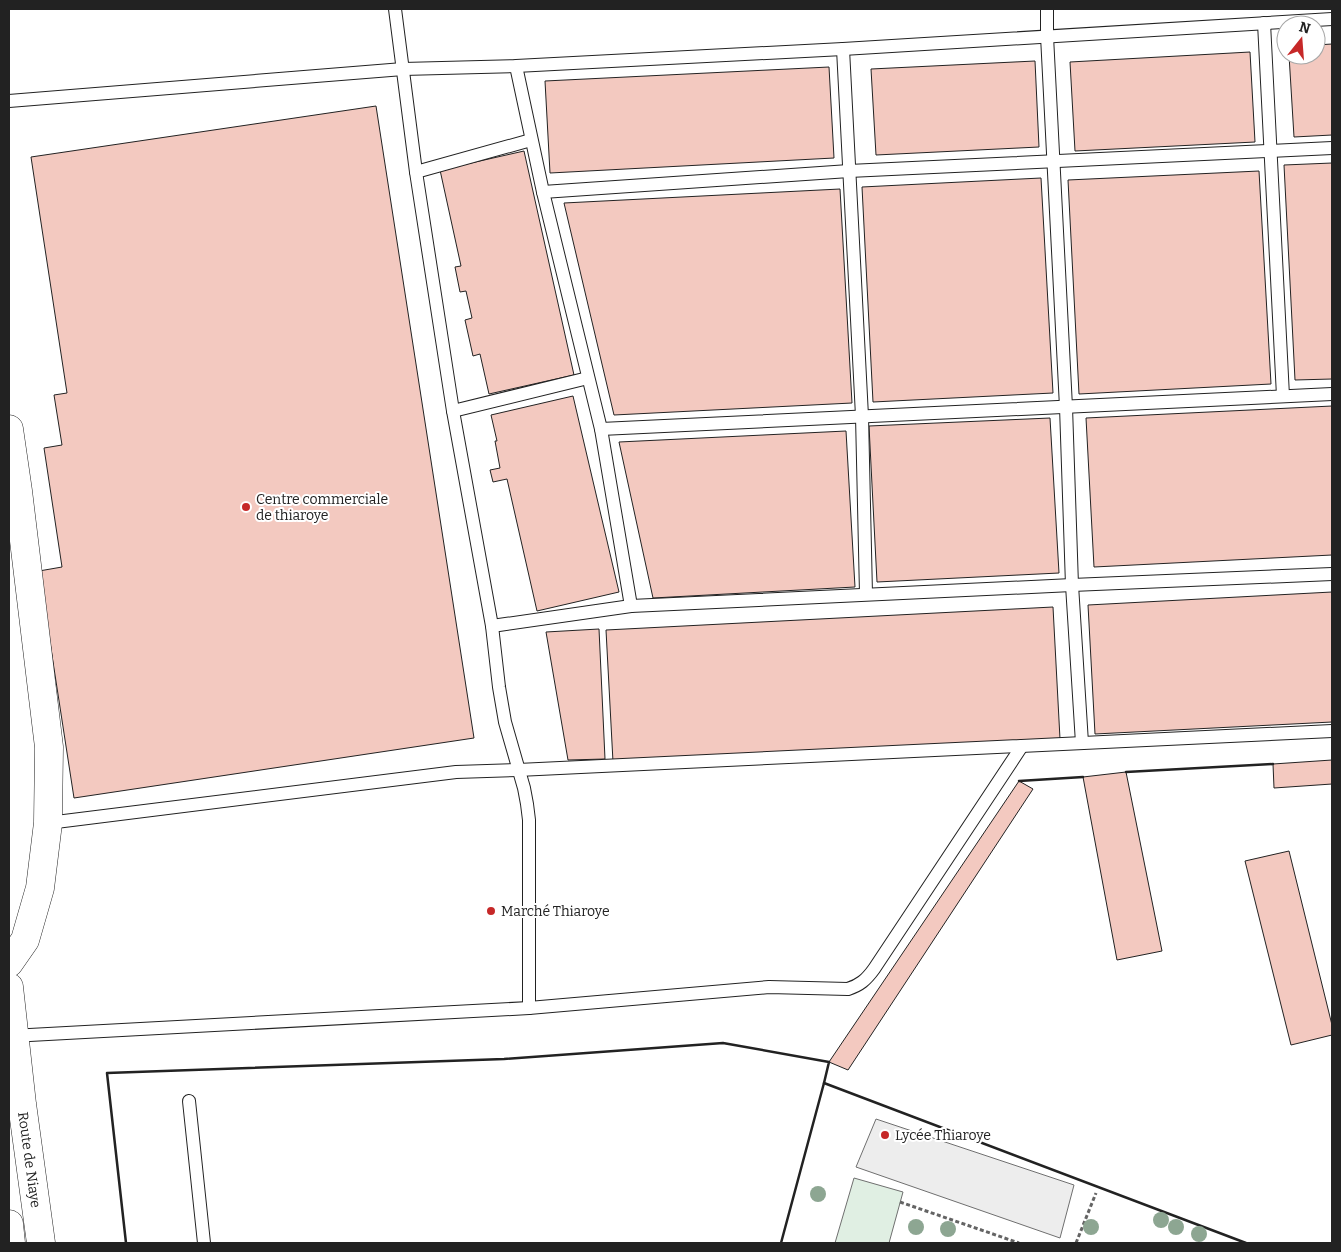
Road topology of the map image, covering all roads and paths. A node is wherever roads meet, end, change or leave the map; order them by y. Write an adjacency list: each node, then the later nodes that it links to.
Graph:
1 (395, 9): 8 (lane)
2 (1046, 9): 5 (lane)
3 (1332, 19): 4 (lane)
4 (1264, 23): 5 (lane); 12 (lane)
5 (1047, 36): 6 (lane); 13 (lane)
6 (843, 49): 7 (lane); 14 (lane)
7 (516, 66): 8 (lane); 10 (lane)
8 (403, 69): 9 (lane); 15 (lane)
9 (9, 101)
10 (531, 140): 15 (lane); 16 (lane)
11 (1332, 148): 12 (lane)
12 (1270, 151): 13 (lane); 19 (lane)
13 (1054, 161): 14 (lane); 20 (lane)
14 (849, 171): 16 (lane); 22 (lane)
15 (416, 172): 21 (lane)
16 (543, 192): 17 (lane)
17 (588, 378): 21 (lane); 24 (lane)
18 (1332, 394): 19 (lane)
19 (1284, 396): 20 (lane)
20 (1066, 407): 22 (lane); 26 (lane)
21 (453, 412): 29 (lane)
22 (862, 416): 24 (lane); 27 (lane)
23 (9, 429): 34 (street)
24 (601, 429): 28 (lane)
25 (1332, 574): 26 (lane)
26 (1072, 585): 27 (lane); 31 (lane)
27 (866, 594): 28 (lane)
28 (631, 606): 29 (lane)
29 (492, 626): 33 (lane)
30 (1332, 731): 31 (lane)
31 (1082, 743): 32 (lane)
32 (1022, 746): 33 (lane); 37 (lane)
33 (518, 770): 34 (lane); 37 (lane)
34 (48, 823): 35 (street)
35 (9, 964)
36 (9, 987): 38 (street, Route de Niaye)
37 (529, 1008): 38 (lane)
38 (12, 1036): 40 (street, Route de Niaye)
39 (189, 1101): 47 (lane)
40 (16, 1107): 41 (street, Route de Niaye)
41 (21, 1175): 46 (street, Route de Niaye)
42 (1096, 1193): 49 (path)
43 (900, 1202): 48 (path)
44 (9, 1224): 45 (street)
45 (11, 1243)
46 (41, 1243)
47 (204, 1243)
48 (1020, 1243)
49 (1076, 1243)

